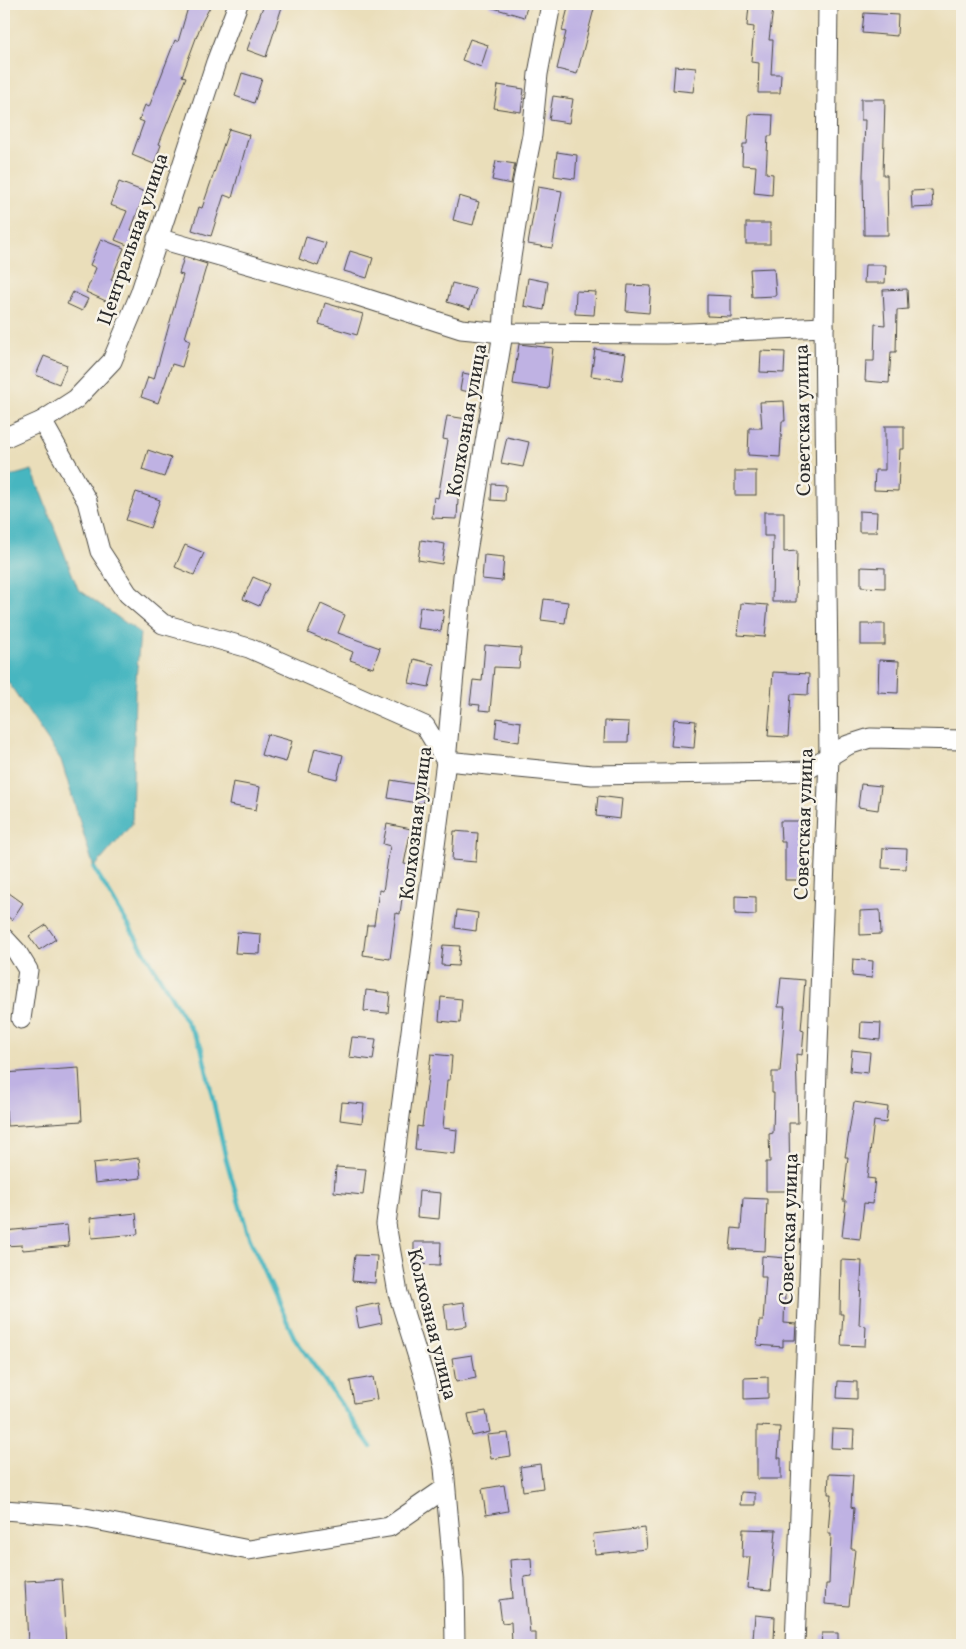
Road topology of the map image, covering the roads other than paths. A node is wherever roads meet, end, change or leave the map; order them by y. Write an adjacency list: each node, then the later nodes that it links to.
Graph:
1 (238, 4): 4 (street, Центральная улица)
2 (551, 4): 6 (street, Колхозная улица)
3 (828, 4): 5 (street, Советская улица)
4 (157, 238): 6 (street); 7 (street, Центральная улица)
5 (824, 327): 6 (street); 10 (street, Советская улица)
6 (503, 334): 11 (street, Колхозная улица)
7 (42, 421): 8 (street, Центральная улица); 11 (street)
8 (4, 438)
9 (962, 740): 10 (street)
10 (829, 757): 11 (street); 17 (street, Советская улица)
11 (446, 761): 14 (street, Колхозная улица)
12 (4, 938): 13 (street)
13 (21, 1019)
14 (444, 1490): 15 (street); 16 (street, Колхозная улица)
15 (4, 1510)
16 (455, 1645)
17 (795, 1645)

